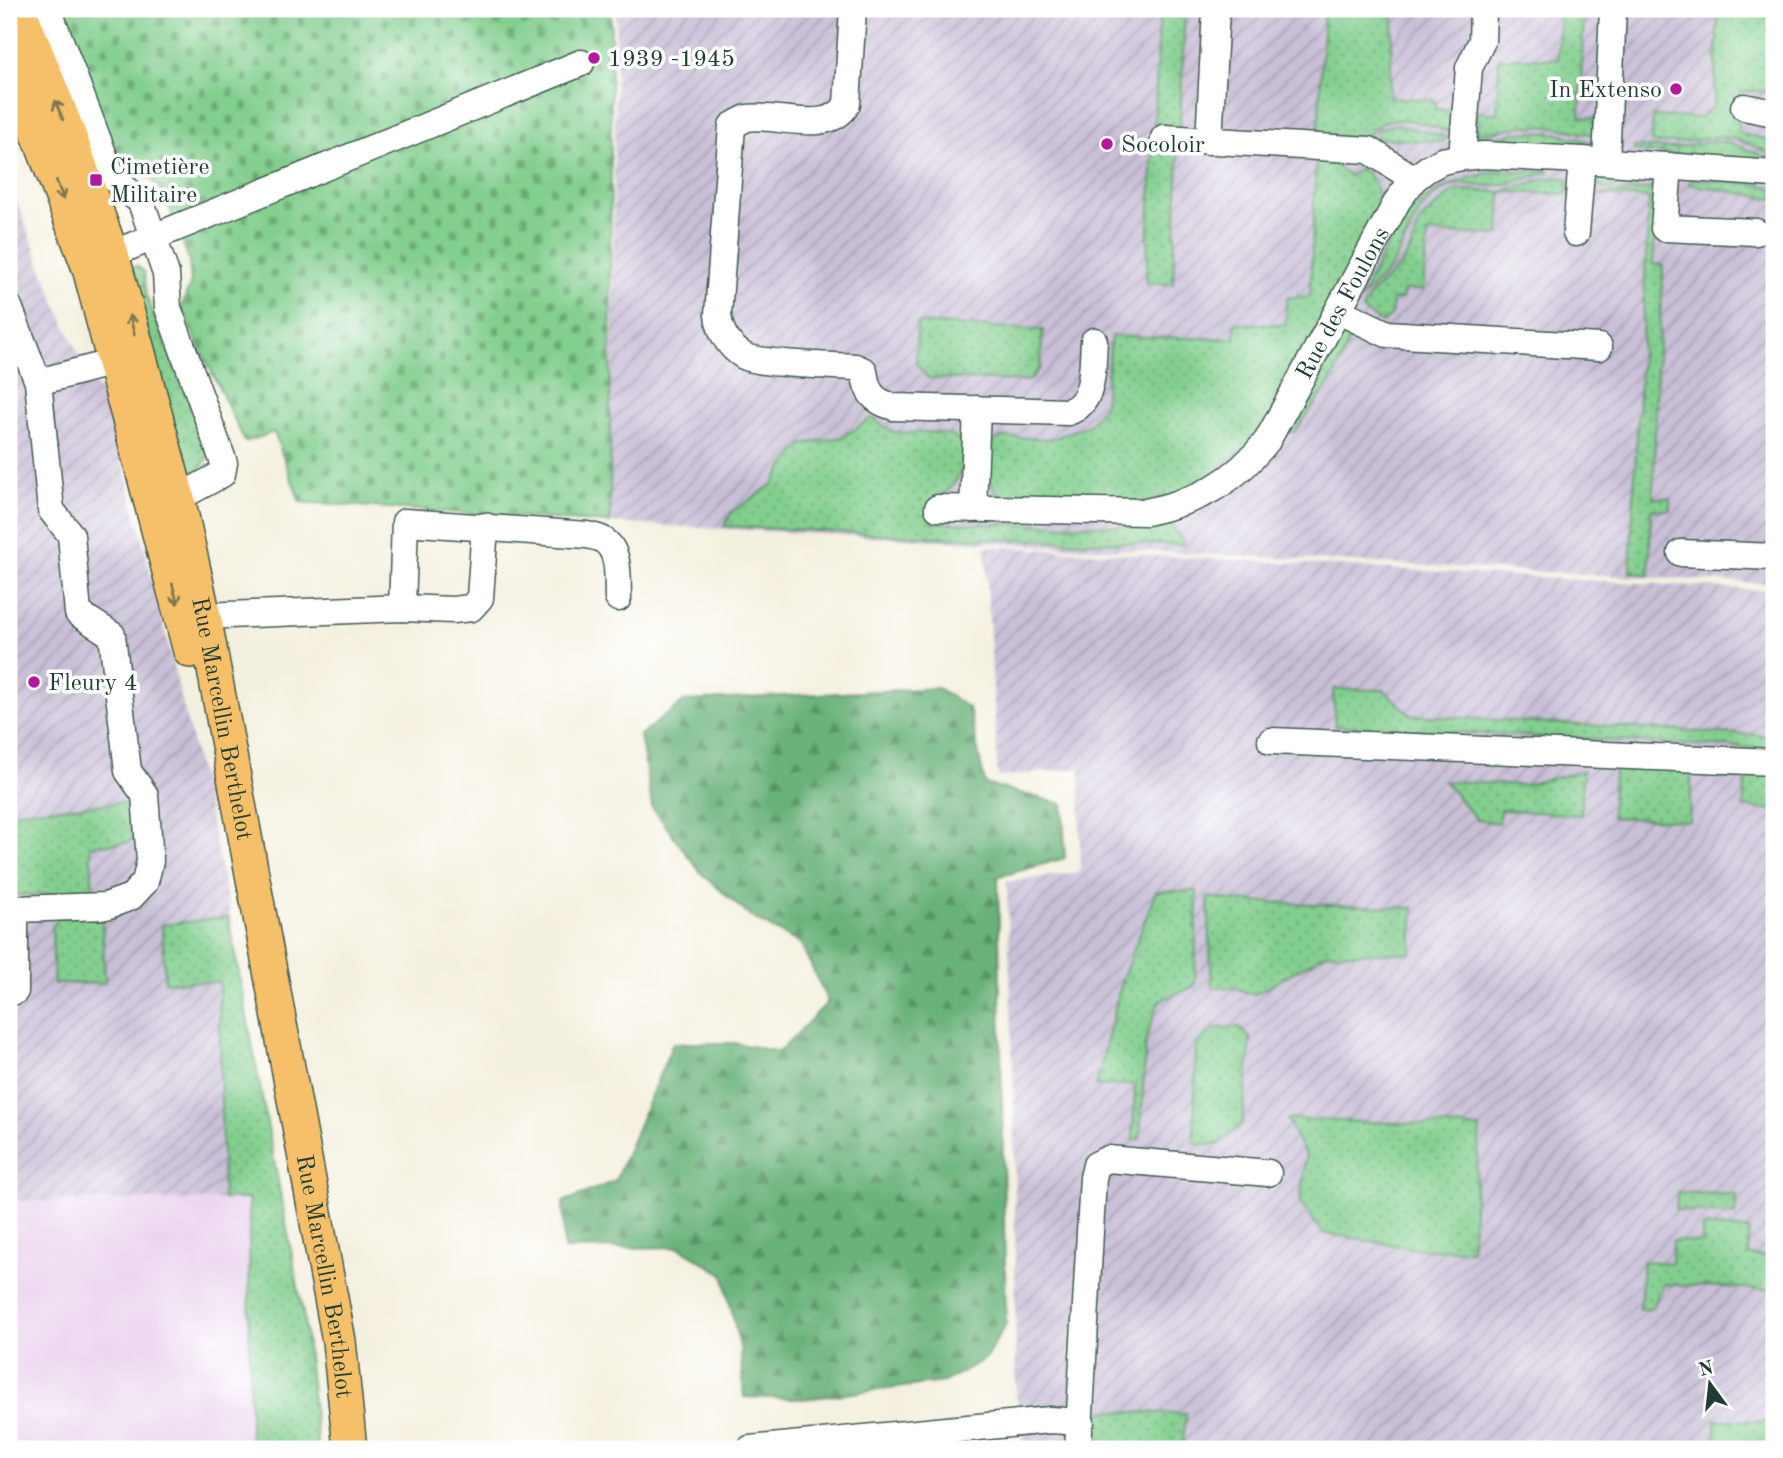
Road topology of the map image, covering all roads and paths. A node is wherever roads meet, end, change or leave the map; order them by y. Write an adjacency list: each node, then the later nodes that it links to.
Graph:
1 (19, 9): 21 (main road, Rue Marcellin Berthelot, one-way to 1)
2 (48, 9): 20 (street)
3 (853, 9): 28 (street)
4 (1216, 9): 12 (street)
5 (1483, 9): 13 (street)
6 (1613, 9): 14 (street)
7 (9, 58): 26 (main road, Rue Marcellin Berthelot, one-way to 26)
8 (581, 63): 20 (street)
9 (1744, 107): 10 (street)
10 (1774, 113)
11 (1164, 138): 12 (street)
12 (1209, 141): 17 (street)
13 (1462, 157): 14 (street, Rue des Foulons); 17 (street, Rue des Foulons)
14 (1594, 161): 15 (street, Rue des Foulons); 19 (street)
15 (1669, 166): 16 (street, Rue des Foulons); 18 (street)
16 (1774, 174)
17 (1414, 179): 23 (street, Rue des Foulons)
18 (1756, 232)
19 (1576, 233)
20 (153, 236): 21 (street); 29 (street)
21 (112, 254): 29 (main road, Rue Marcellin Berthelot, one-way to 21)
22 (9, 307): 27 (street)
23 (1339, 311): 25 (street); 31 (street, Rue des Foulons)
24 (1094, 341): 28 (street)
25 (1600, 347)
26 (114, 362): 27 (street); 35 (street); 46 (main road, Rue Marcellin Berthelot, one-way to 46)
27 (38, 382): 41 (street)
28 (977, 409): 31 (street)
29 (178, 498): 35 (main road, Rue Marcellin Berthelot)
30 (938, 508): 31 (street, Rue des Foulons)
31 (973, 509)
32 (485, 526): 36 (street); 37 (street); 37 (street)
33 (1681, 553): 34 (street)
34 (1774, 557)
35 (194, 571): 38 (main road, Rue Marcellin Berthelot)
36 (618, 598)
37 (402, 608): 38 (street)
38 (204, 616): 47 (main road, Rue Marcellin Berthelot)
39 (1271, 741): 40 (street)
40 (1774, 762)
41 (12, 909): 42 (street)
42 (12, 946): 43 (street)
43 (15, 991)
44 (1268, 1173): 45 (street)
45 (1081, 1422): 48 (street); 49 (street)
46 (331, 1449)
47 (350, 1449)
48 (760, 1449)
49 (1079, 1449)

